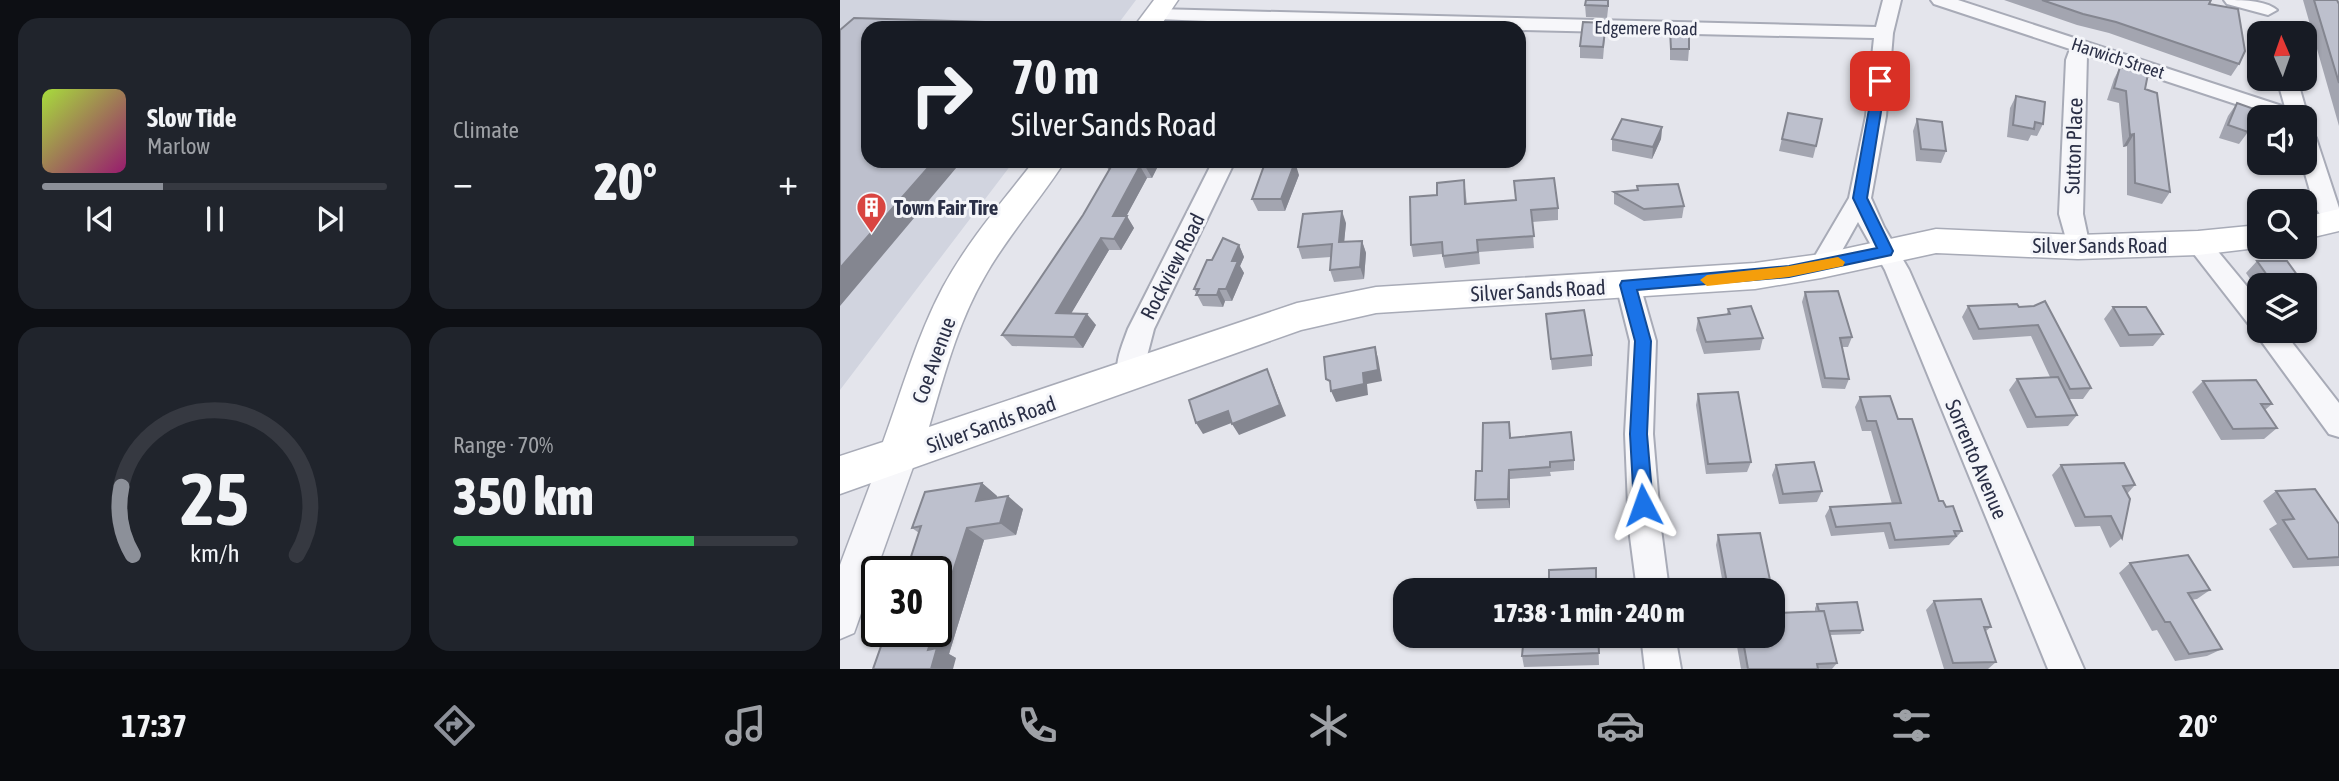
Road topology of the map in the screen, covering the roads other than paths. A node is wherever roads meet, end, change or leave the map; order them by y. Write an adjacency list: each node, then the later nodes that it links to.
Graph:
1 (1892, 0): 8 (street)
2 (1940, 0): 9 (street, Harwich Street)
3 (2233, 0): 4 (street)
4 (2266, 5)
5 (1156, 14): 6 (street, Edgemere Road)
6 (1261, 21)
7 (1526, 27): 8 (street, Edgemere Road)
8 (1884, 33): 14 (street)
9 (2080, 45): 10 (street, Harwich Street); 19 (street, Sutton Place)
10 (2260, 105)
11 (1045, 168): 27 (main road, Coe Avenue)
12 (1221, 168): 25 (street, Rockview Road)
13 (2316, 175): 15 (street)
14 (1860, 198): 20 (street); 21 (street)
15 (2338, 220): 16 (main road)
16 (2317, 225)
17 (2247, 238): 18 (main road, Silver Sands Road)
18 (2198, 243): 19 (main road, Silver Sands Road); 23 (street)
19 (2078, 247): 20 (main road, Silver Sands Road)
20 (1886, 251): 21 (main road, Silver Sands Road); 33 (street, Sorrento Avenue)
21 (1821, 266): 22 (main road, Silver Sands Road)
22 (1628, 285): 25 (main road, Silver Sands Road); 29 (street)
23 (2247, 304)
24 (2278, 343): 26 (street)
25 (1130, 375): 27 (main road, Silver Sands Road)
26 (2334, 410)
27 (899, 456): 28 (main road, Silver Sands Road); 30 (street, Coe Avenue)
28 (840, 475)
29 (1651, 578)
30 (840, 619)
31 (1660, 648): 32 (street)
32 (1663, 669)
33 (2066, 669)

